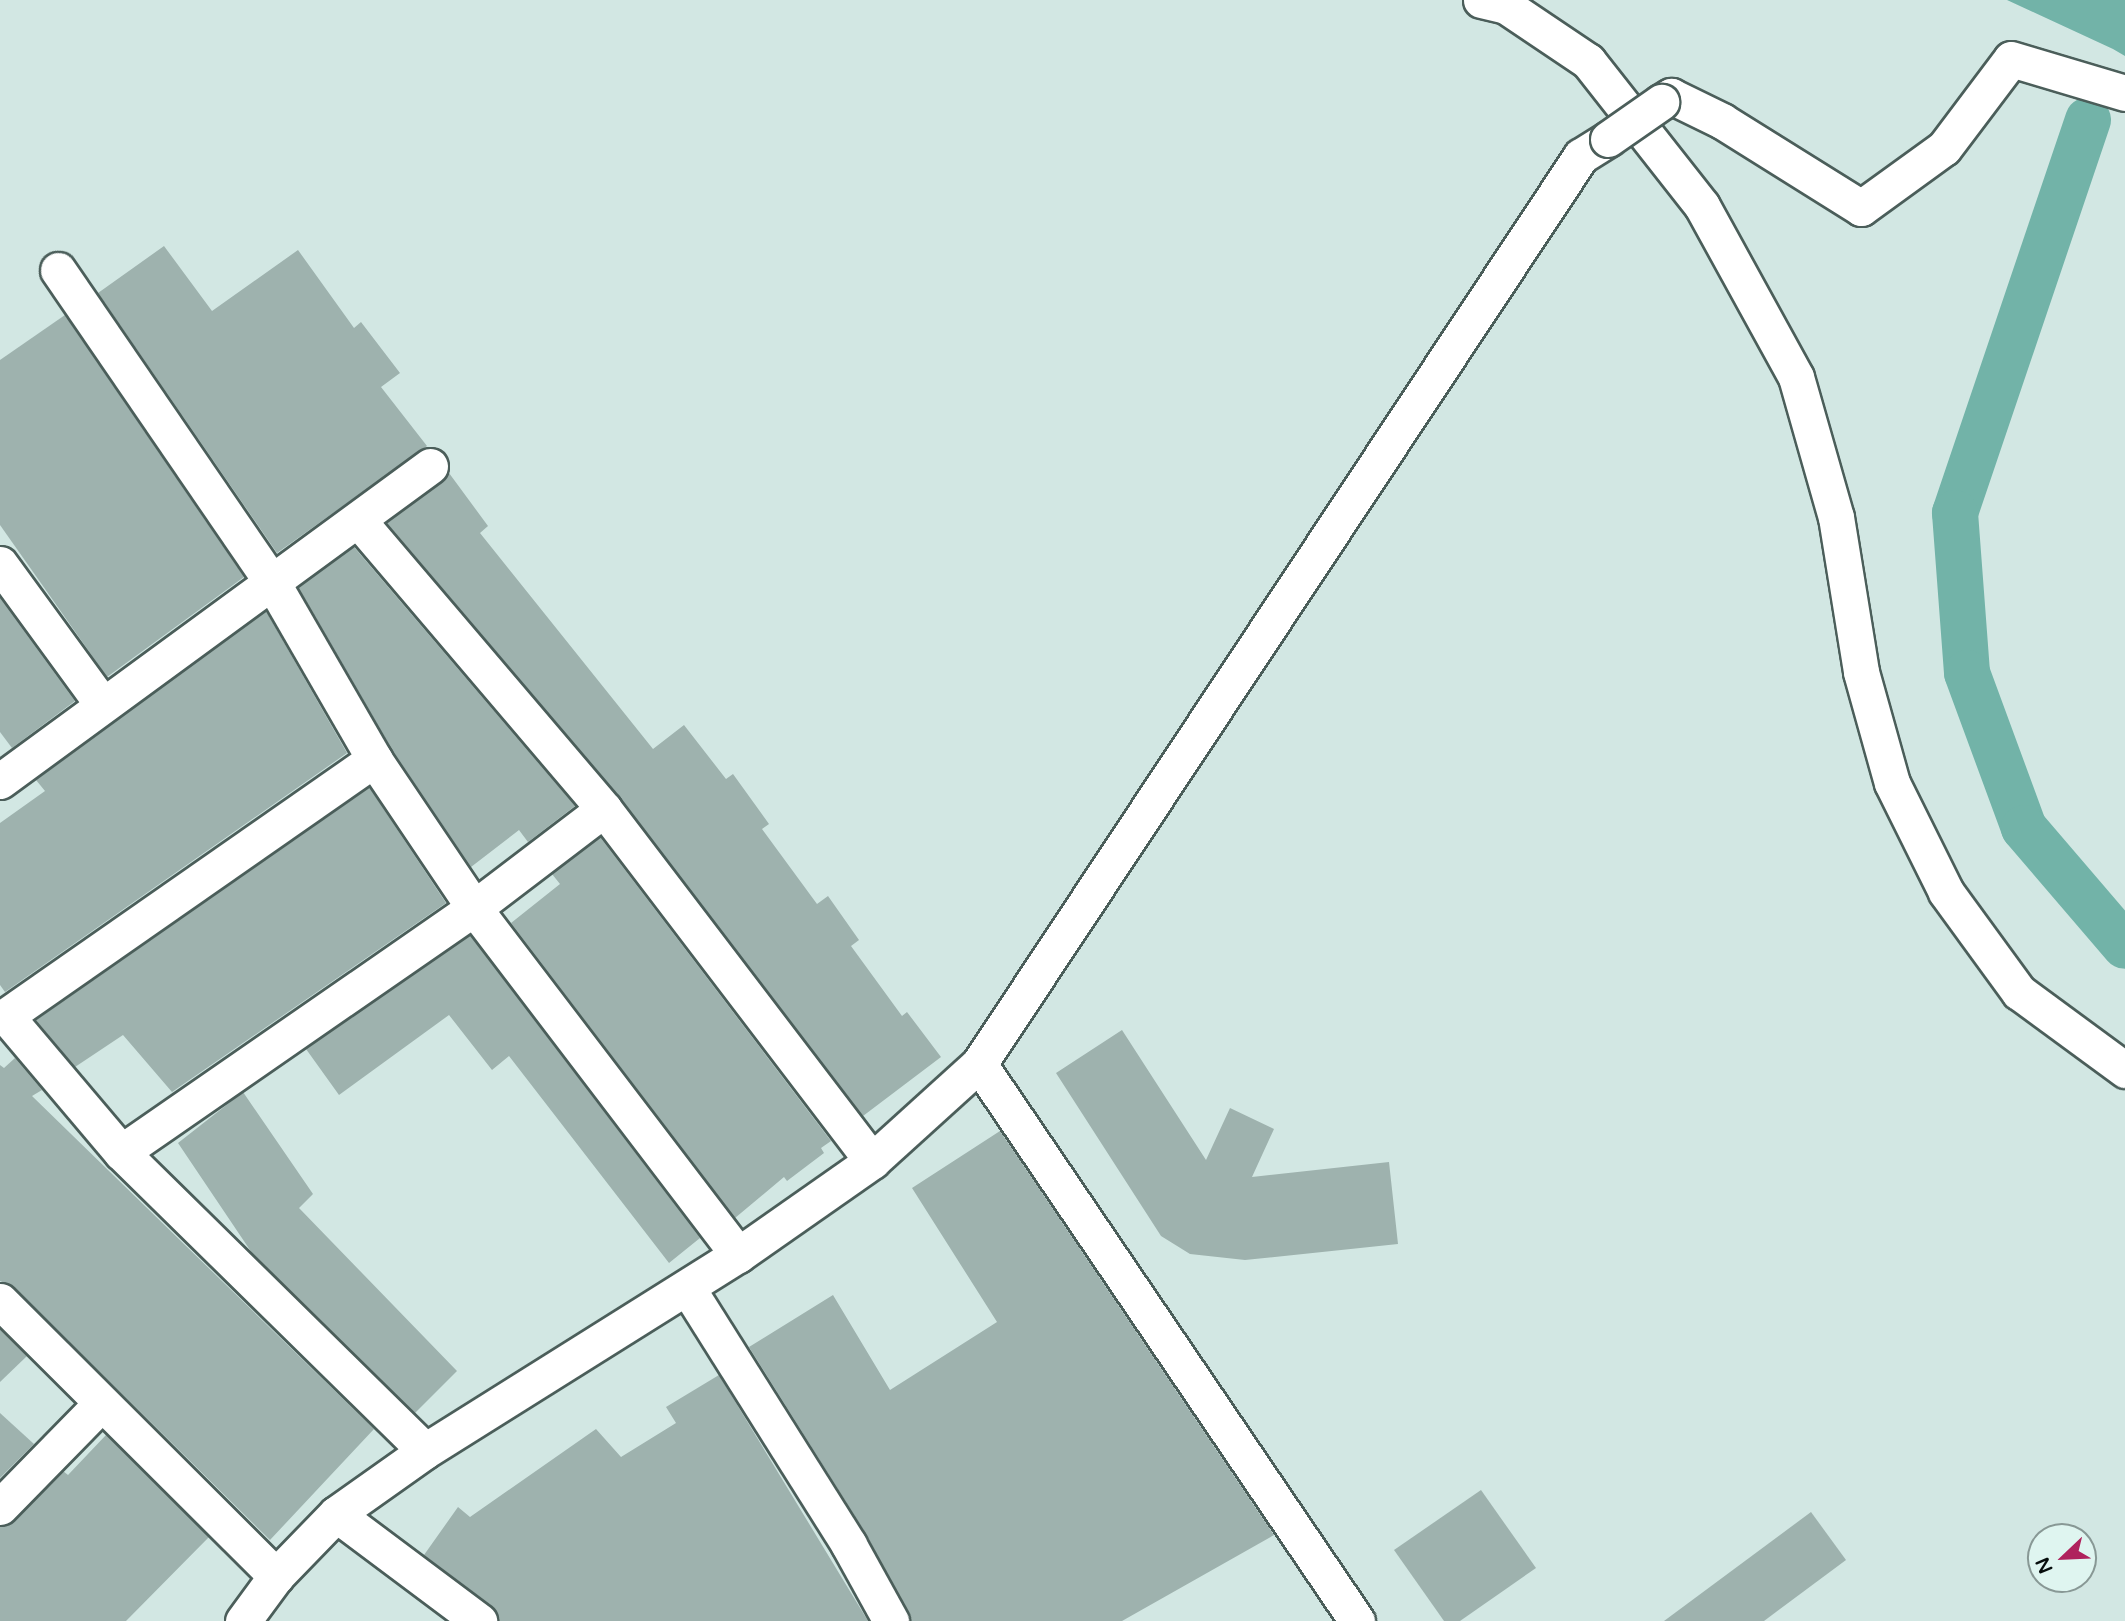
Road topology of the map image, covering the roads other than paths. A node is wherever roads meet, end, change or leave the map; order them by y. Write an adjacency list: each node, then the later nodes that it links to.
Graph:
1 (1481, 0): 14 (street)
2 (2125, 93): 13 (street, bridge)
3 (58, 270): 7 (street)
4 (430, 466): 5 (street)
5 (358, 520): 7 (street); 11 (street)
6 (0, 564): 8 (street)
7 (272, 582): 8 (street); 9 (street)
8 (102, 704): 10 (street)
9 (374, 759): 12 (street); 15 (street)
10 (0, 781)
11 (604, 809): 12 (street); 16 (street)
12 (474, 908): 15 (street); 17 (street)
13 (979, 1063): 16 (street); 28 (street)
14 (2125, 1070)
15 (121, 1152): 21 (street)
16 (872, 1161): 17 (street)
17 (738, 1255): 18 (street)
18 (688, 1289): 21 (street); 27 (street)
19 (0, 1301): 20 (street)
20 (100, 1405): 22 (street); 24 (street)
21 (425, 1451): 23 (street)
22 (0, 1507)
23 (336, 1514): 24 (street); 26 (street)
24 (276, 1576): 25 (street)
25 (243, 1621)
26 (479, 1621)
27 (891, 1621)
28 (1357, 1621)

